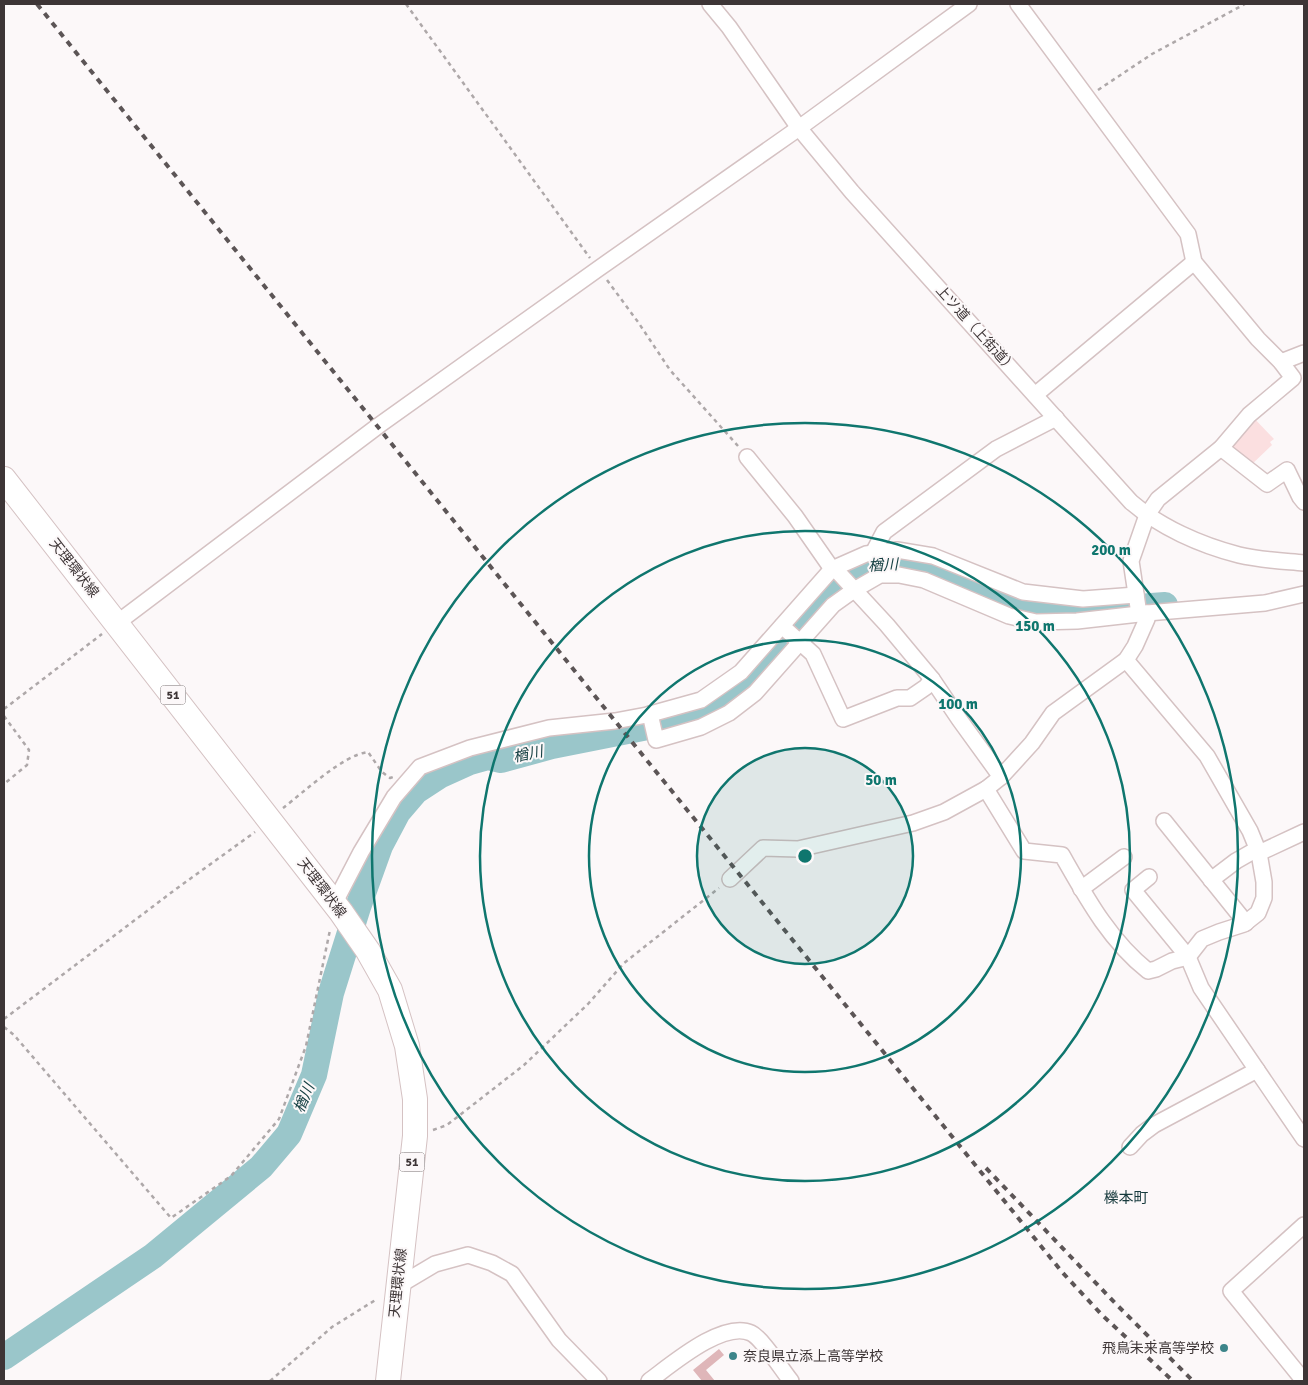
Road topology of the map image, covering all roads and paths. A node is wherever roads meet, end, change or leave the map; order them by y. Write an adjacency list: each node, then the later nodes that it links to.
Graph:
1 (406, 4): 9 (path)
2 (710, 4): 7 (street, 上ツ道（上街道）)
3 (969, 4): 7 (street)
4 (1018, 4): 6 (street)
5 (1245, 4): 6 (path)
6 (1087, 97): 8 (street)
7 (799, 128): 9 (street); 12 (street, 上ツ道（上街道）)
8 (1194, 262): 11 (street); 12 (street)
9 (598, 269): 15 (path); 25 (street)
10 (1304, 353): 11 (street)
11 (1281, 362): 14 (street)
12 (1035, 395): 13 (street, 上ツ道（上街道）)
13 (1056, 418): 18 (street, 上ツ道（上街道）); 19 (street)
14 (1221, 448): 17 (street); 18 (street)
15 (747, 457): 21 (street)
16 (4, 479): 25 (main road, 天理環状線 / 51)
17 (1304, 502)
18 (1147, 516): 20 (street, 上ツ道（上街道）); 24 (street)
19 (873, 553): 21 (street); 24 (street)
20 (1304, 564)
21 (835, 570): 22 (street); 26 (street)
22 (852, 588): 24 (street); 27 (street); 29 (street)
23 (1304, 594): 24 (street)
24 (1139, 606): 28 (street)
25 (117, 623): 30 (path); 47 (main road, 天理環状線 / 51)
26 (782, 626): 27 (street); 31 (street)
27 (800, 642): 29 (street); 31 (street)
28 (1126, 660): 34 (street); 41 (street)
29 (932, 679): 34 (street)
30 (4, 709)
31 (650, 714): 33 (street)
32 (4, 716): 35 (path)
33 (420, 767): 37 (path); 47 (street)
34 (1001, 777): 36 (street)
35 (4, 784)
36 (986, 789): 44 (street); 46 (street)
37 (282, 810)
38 (1164, 821): 45 (street)
39 (255, 832): 50 (path)
40 (1304, 832): 41 (street)
41 (1258, 851): 45 (street); 48 (street)
42 (1124, 857): 46 (street)
43 (1149, 877): 49 (street)
44 (730, 879): 53 (path)
45 (1211, 880): 48 (street)
46 (1081, 889): 49 (street)
47 (338, 908): 51 (path); 53 (main road, 天理環状線 / 51)
48 (1246, 923): 49 (street)
49 (1188, 957): 52 (street)
50 (4, 1019)
51 (4, 1026)
52 (1257, 1070): 54 (street); 55 (street)
53 (415, 1136): 57 (main road, 天理環状線 / 51)
54 (1304, 1139)
55 (1130, 1147)
56 (1304, 1224): 63 (street)
57 (398, 1286): 58 (path); 59 (main road, 天理環状線 / 51); 60 (street)
58 (270, 1381)
59 (388, 1381)
60 (599, 1381)
61 (648, 1381): 62 (street)
62 (790, 1381)
63 (1304, 1381)

